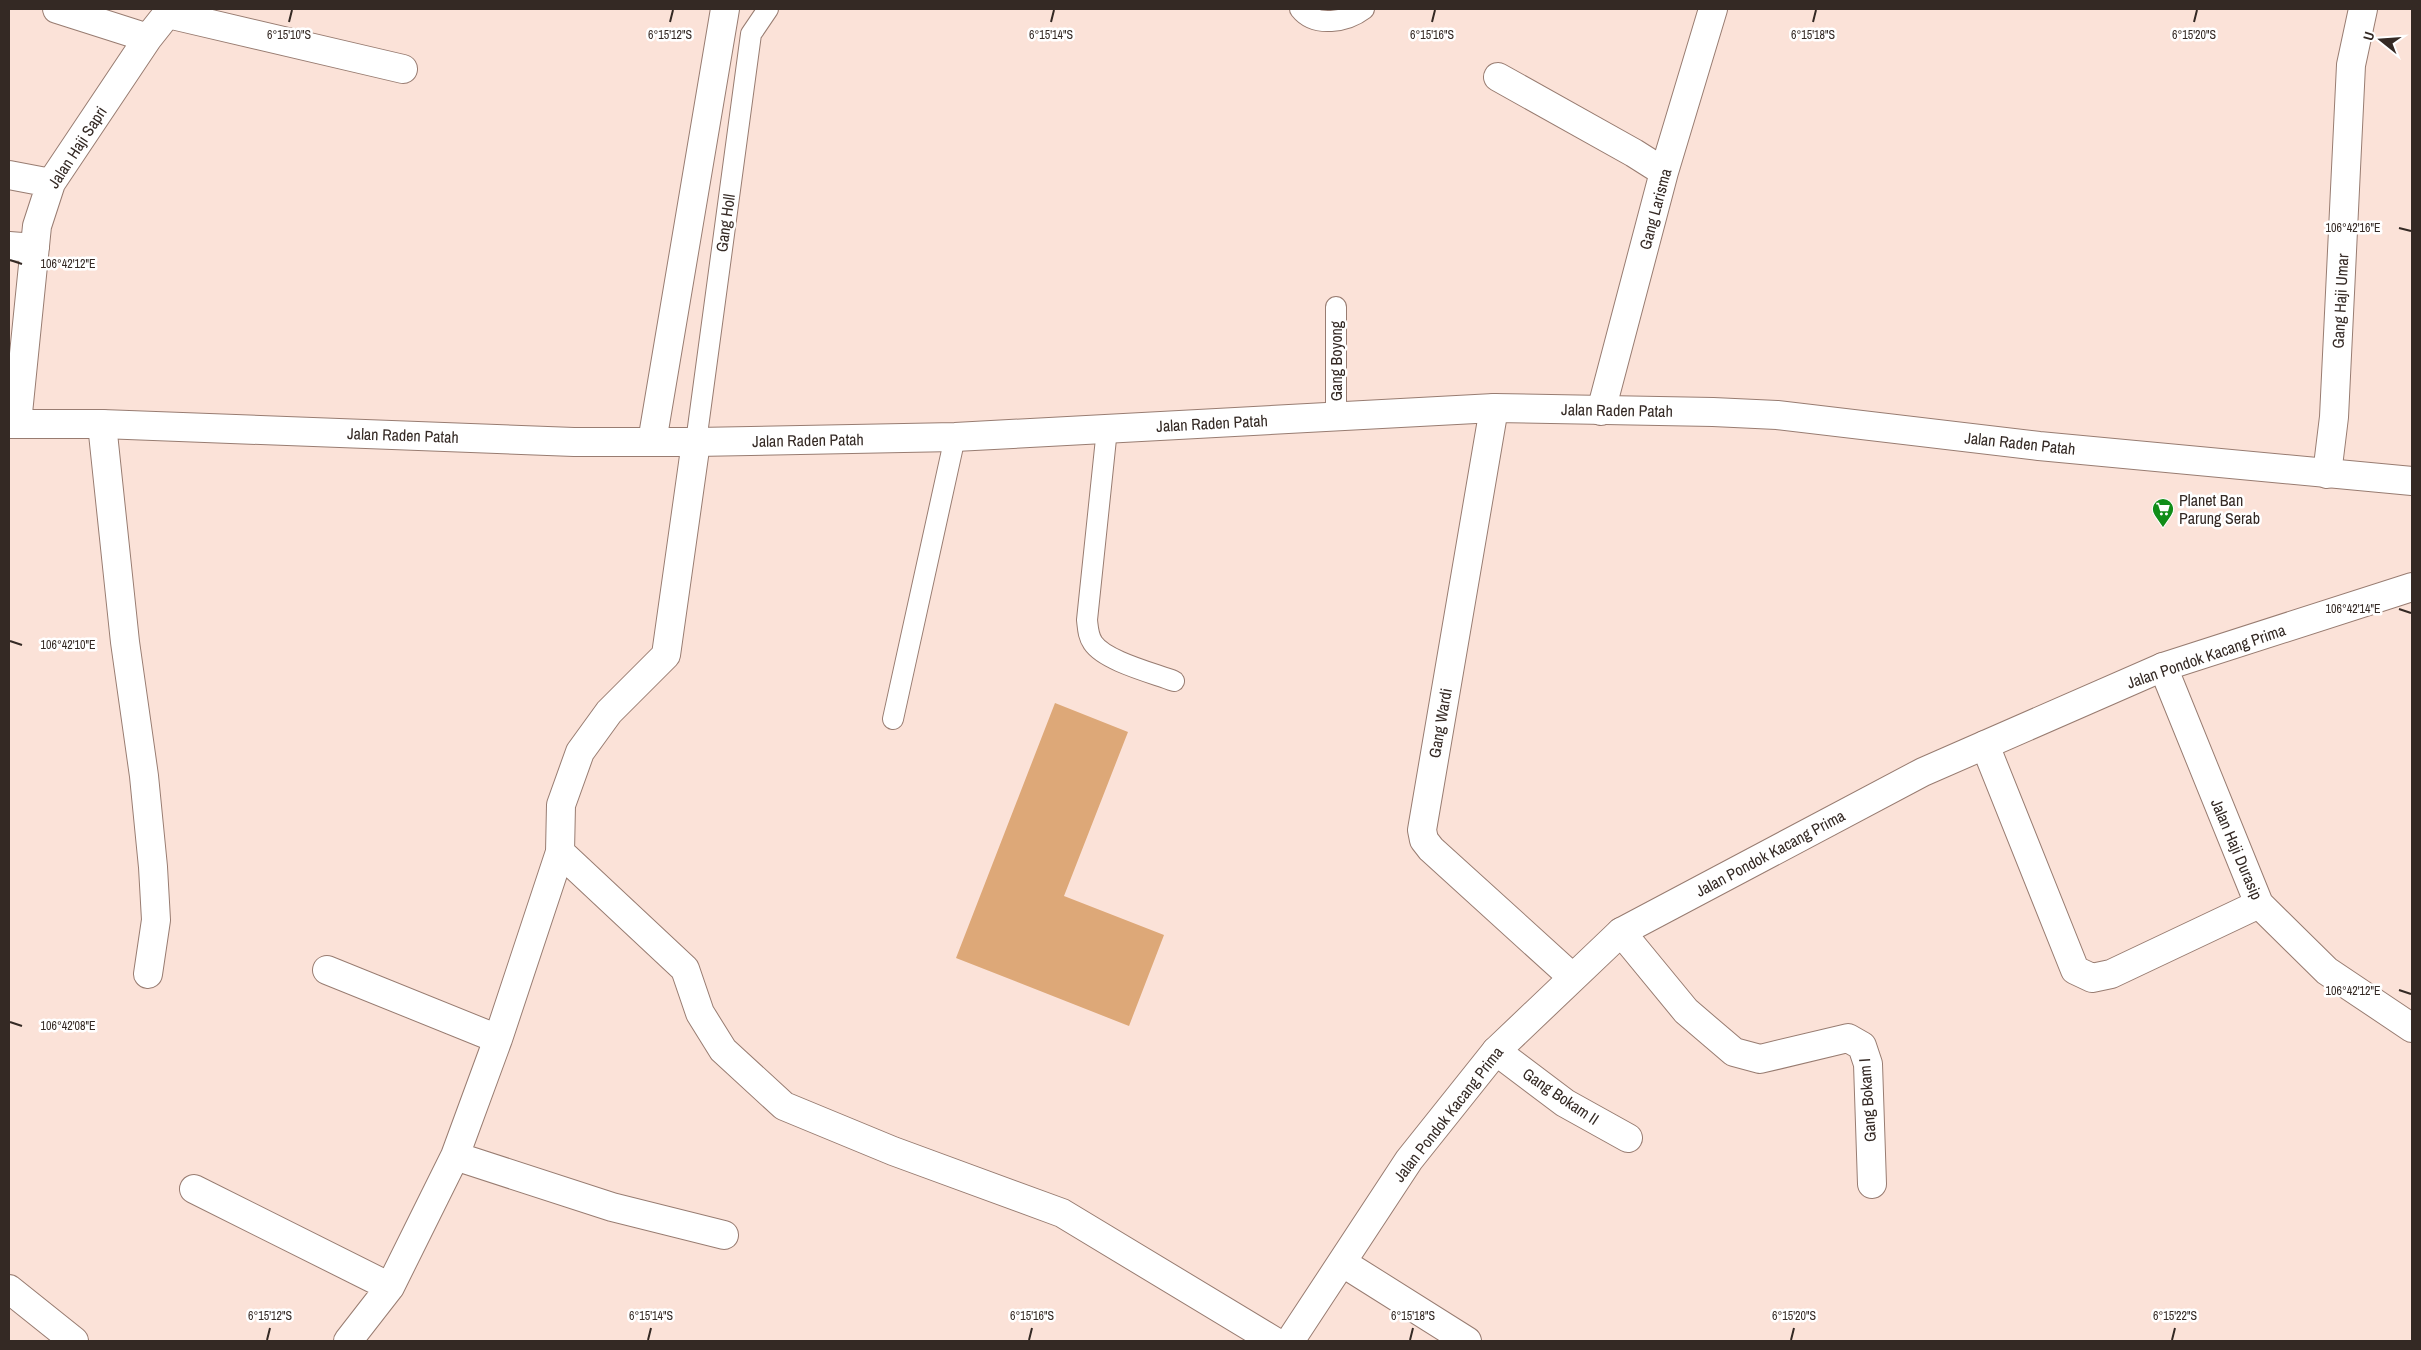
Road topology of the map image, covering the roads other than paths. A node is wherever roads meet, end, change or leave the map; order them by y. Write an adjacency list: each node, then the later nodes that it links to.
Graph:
1 (57, 9): 9 (street)
2 (725, 9): 24 (street)
3 (768, 9): 25 (lane, Gang Holl)
4 (1300, 9): 5 (lane)
5 (1364, 9)
6 (1713, 9): 12 (street, Gang Larisma)
7 (2363, 9): 26 (street, Gang Haji Umar)
8 (170, 11): 9 (street, Jalan Haji Sapri); 10 (street)
9 (148, 38): 14 (street, Jalan Haji Sapri)
10 (402, 69)
11 (1498, 77): 12 (street)
12 (1664, 172): 18 (street, Gang Larisma)
13 (9, 175): 14 (street)
14 (51, 183): 15 (street, Jalan Haji Sapri)
15 (22, 247): 20 (street, Jalan Haji Sapri)
16 (1336, 307): 19 (lane, Gang Boyong)
17 (1494, 408): 18 (street, Jalan Raden Patah); 19 (street, Jalan Raden Patah); 38 (street, Gang Wardi)
18 (1601, 411): 26 (street, Jalan Raden Patah)
19 (1336, 415): 22 (street, Jalan Raden Patah)
20 (13, 424): 21 (street, Jalan Raden Patah)
21 (102, 424): 24 (street, Jalan Raden Patah); 37 (street)
22 (1107, 429): 23 (street, Jalan Raden Patah); 30 (lane)
23 (955, 437): 25 (street, Jalan Raden Patah); 31 (lane)
24 (652, 442): 25 (street, Jalan Raden Patah)
25 (696, 442): 33 (street)
26 (2327, 474): 27 (street, Jalan Raden Patah)
27 (2412, 481)
28 (2412, 587): 29 (street, Jalan Pondok Kacang Prima)
29 (2163, 667): 32 (street, Jalan Pondok Kacang Prima); 34 (street, Jalan Haji Durasip)
30 (1174, 681)
31 (892, 719)
32 (1985, 745): 34 (street); 35 (street, Jalan Pondok Kacang Prima)
33 (560, 852): 40 (street); 52 (street)
34 (2259, 904): 39 (street, Jalan Haji Durasip)
35 (1621, 932): 38 (street, Jalan Pondok Kacang Prima); 44 (street, Gang Bokam I)
36 (327, 970): 40 (street)
37 (148, 974)
38 (1572, 976): 41 (street, Jalan Pondok Kacang Prima)
39 (2412, 1028)
40 (498, 1039): 43 (street)
41 (1496, 1051): 42 (street, Gang Bokam II); 47 (street, Jalan Pondok Kacang Prima)
42 (1628, 1138)
43 (455, 1156): 46 (street); 48 (street)
44 (1872, 1184)
45 (194, 1190): 48 (street)
46 (724, 1235)
47 (1342, 1263): 53 (street, Jalan Pondok Kacang Prima); 54 (street)
48 (390, 1287): 51 (street)
49 (9, 1289): 50 (street)
50 (74, 1341)
51 (348, 1341)
52 (1274, 1341)
53 (1290, 1341)
54 (1467, 1341)

